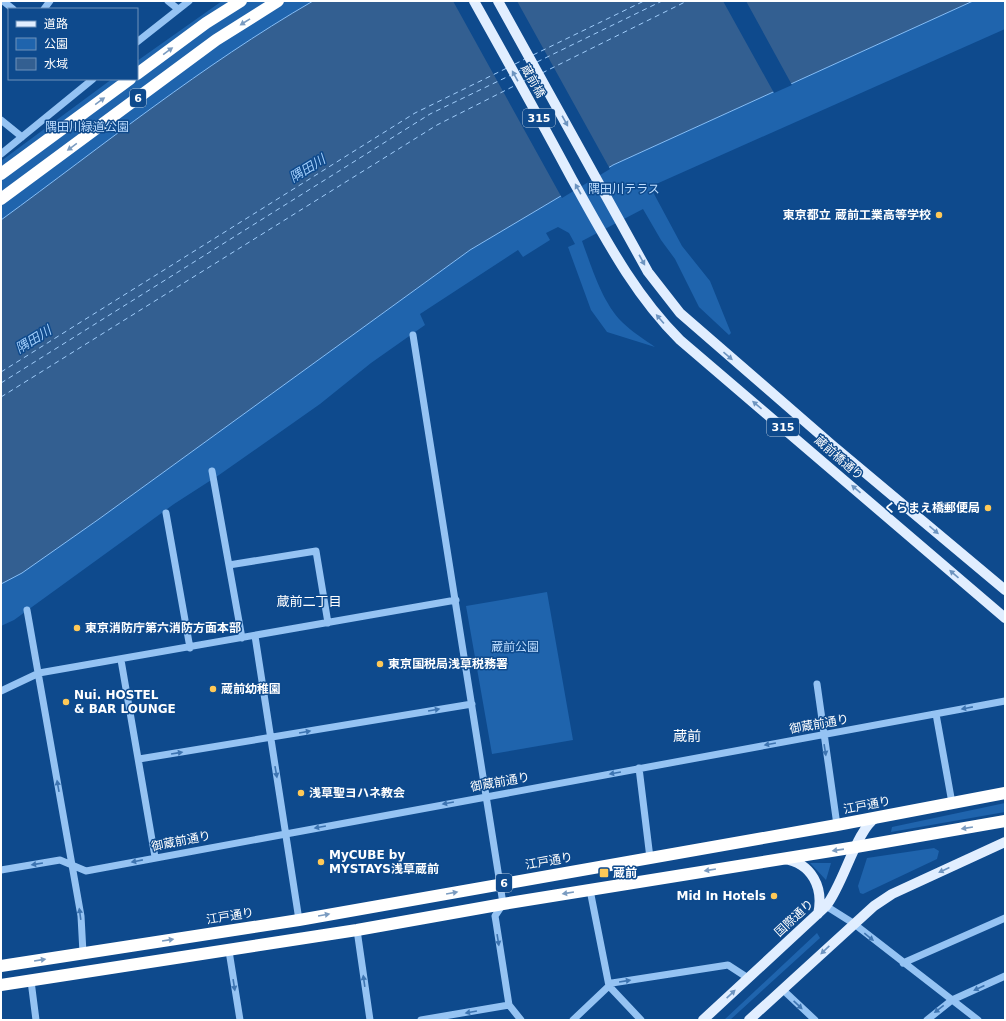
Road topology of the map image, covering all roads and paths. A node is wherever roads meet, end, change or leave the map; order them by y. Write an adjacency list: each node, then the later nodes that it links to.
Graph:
1 (3, 1): 8 (street)
2 (168, 1): 9 (street)
3 (189, 1): 9 (street)
4 (241, 1): 11 (highway, 6, one-way to 4)
5 (278, 1): 18 (highway, 6, one-way to 18)
6 (474, 1): 20 (main road, 蔵前橋 / 315, one-way to 6)
7 (498, 1): 19 (main road, 蔵前橋 / 315, one-way to 19)
8 (13, 8)
9 (178, 9): 10 (street)
10 (138, 41)
11 (138, 73)
12 (91, 80): 15 (street)
13 (129, 80): 17 (highway, 6, one-way to 13)
14 (1, 120): 15 (street)
15 (22, 137): 16 (street)
16 (1, 154)
17 (1, 174)
18 (1, 199)
19 (623, 226): 25 (main road, 蔵前橋通り / 315, one-way to 25)
20 (604, 236): 28 (main road, 蔵前橋通り / 315, one-way to 20)
21 (413, 335): 26 (street)
22 (212, 471): 24 (street)
23 (166, 513): 32 (street)
24 (229, 565): 29 (street); 31 (street)
25 (1005, 590)
26 (456, 600): 29 (street); 38 (street)
27 (27, 610): 34 (street)
28 (1005, 618)
29 (328, 623): 30 (street)
30 (255, 636): 31 (street); 41 (street)
31 (242, 638): 32 (street)
32 (190, 648): 33 (street)
33 (121, 660): 34 (street); 42 (street)
34 (39, 673): 36 (street); 56 (street, one-way to 34)
35 (817, 684): 40 (street)
36 (1, 691)
37 (1005, 701): 39 (street, 御蔵前通り, one-way to 39)
38 (472, 704): 41 (street, one-way to 38); 45 (street)
39 (936, 714): 40 (street, 御蔵前通り); 46 (street)
40 (823, 735): 43 (street, 御蔵前通り, one-way to 43); 49 (street, one-way to 49)
41 (270, 738): 42 (street, one-way to 41); 50 (street, one-way to 50)
42 (139, 759): 53 (street)
43 (639, 768): 45 (street, 御蔵前通り, one-way to 45); 54 (street)
44 (1005, 793): 46 (highway, 江戸通り / 6)
45 (486, 796): 50 (street, 御蔵前通り, one-way to 50); 58 (street)
46 (952, 803): 47 (highway, 江戸通り / 6)
47 (878, 817): 49 (highway, 江戸通り / 6); 52 (main road, 国際通り)
48 (1005, 821): 52 (highway, 6, one-way to 52)
49 (837, 825): 54 (highway, 江戸通り / 6)
50 (286, 833): 53 (street, 御蔵前通り); 64 (street)
51 (1005, 842): 65 (main road, one-way to 65)
52 (856, 847): 55 (highway, 6, one-way to 55); 61 (main road, 国際通り)
53 (155, 858): 56 (street, 御蔵前通り, one-way to 56)
54 (650, 858): 58 (highway, 江戸通り / 6)
55 (775, 859): 59 (highway, 6, one-way to 59); 62 (main road)
56 (71, 864): 57 (street, 御蔵前通り, one-way to 57); 68 (street, one-way to 56)
57 (1, 870)
58 (500, 884): 60 (street); 64 (highway, 江戸通り / 6, one-way to 58)
59 (590, 890): 60 (highway, 6, one-way to 60); 75 (street)
60 (503, 904): 66 (highway, 6); 78 (street, one-way to 78)
61 (826, 906): 62 (main road, 国際通り); 65 (street)
62 (818, 914): 72 (main road, 国際通り)
63 (1005, 918): 69 (street)
64 (299, 920): 68 (highway, 江戸通り / 6, one-way to 64)
65 (853, 923): 69 (street, one-way to 69); 76 (main road, one-way to 76)
66 (356, 930): 67 (highway, 6); 81 (street, one-way to 66)
67 (229, 951): 73 (highway, 6); 80 (street, one-way to 80)
68 (83, 953): 70 (highway, 江戸通り / 6, one-way to 68)
69 (903, 963): 77 (street)
70 (1, 966)
71 (1005, 976): 77 (street, one-way to 77)
72 (748, 978): 75 (street, one-way to 72); 86 (main road, 国際通り, one-way to 72)
73 (32, 981): 74 (highway, 6); 79 (street)
74 (1, 985)
75 (609, 986): 84 (street); 85 (street)
76 (782, 989): 87 (main road); 88 (street, one-way to 88)
77 (952, 1000): 89 (street, one-way to 89); 90 (street)
78 (509, 1005): 82 (street, one-way to 82); 83 (street)
79 (36, 1020)
80 (240, 1020)
81 (370, 1020)
82 (421, 1020)
83 (521, 1020)
84 (573, 1020)
85 (640, 1020)
86 (703, 1020)
87 (749, 1020)
88 (815, 1020)
89 (927, 1020)
90 (978, 1020)

